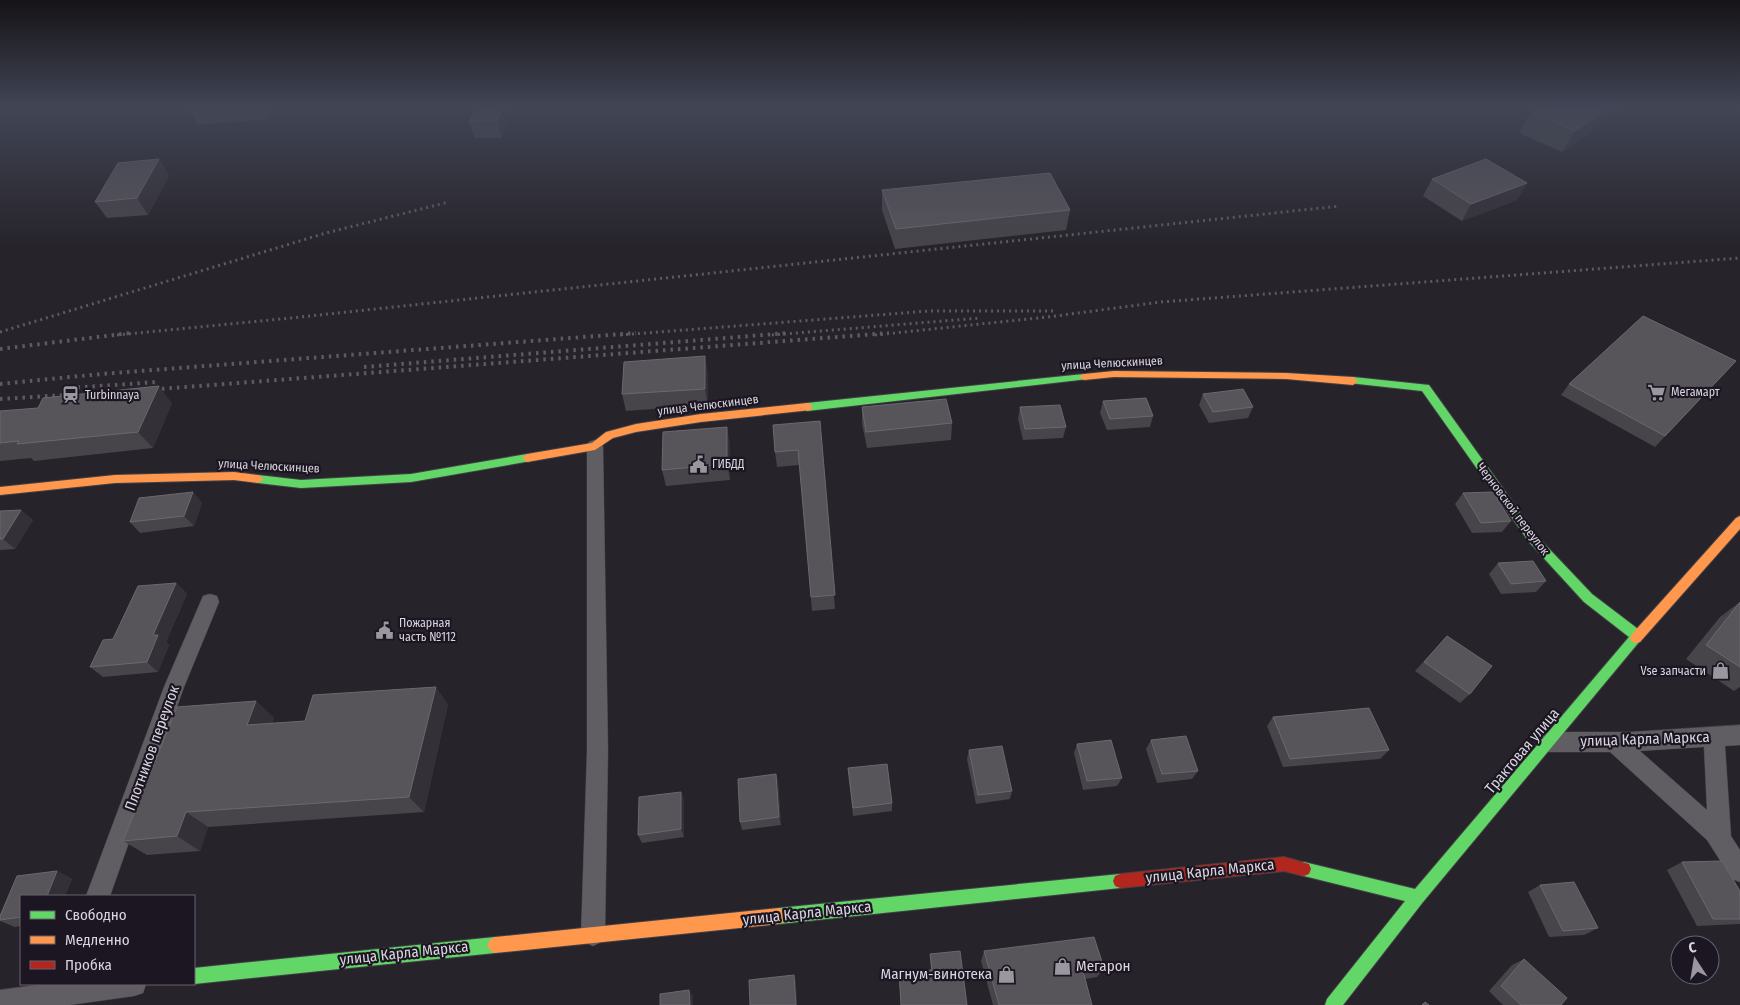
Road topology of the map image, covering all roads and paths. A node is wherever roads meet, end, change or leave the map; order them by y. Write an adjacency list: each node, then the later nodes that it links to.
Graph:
1 (1425, 388): 2 (street, улица Челюскинцев); 6 (street, Черновской переулок)
2 (595, 446): 3 (street, улица Челюскинцев); 15 (street)
3 (0, 491)
4 (1740, 521): 6 (street, Трактовая улица)
5 (210, 602): 13 (street, Плотников переулок)
6 (1638, 636): 9 (street, Трактовая улица)
7 (1740, 735): 8 (street, улица Карла Маркса)
8 (1714, 736): 10 (street, улица Карла Маркса); 11 (street)
9 (1549, 742): 10 (street, улица Карла Маркса); 14 (street, Трактовая улица)
10 (1614, 742): 11 (street)
11 (1720, 840): 12 (street)
12 (1740, 871)
13 (98, 895)
14 (1418, 897): 15 (street, улица Карла Маркса); 20 (street, Трактовая улица)
15 (592, 934): 16 (street, улица Карла Маркса)
16 (195, 976)
17 (127, 985): 18 (street)
18 (62, 994): 19 (street)
19 (0, 1002)
20 (1333, 1005)

